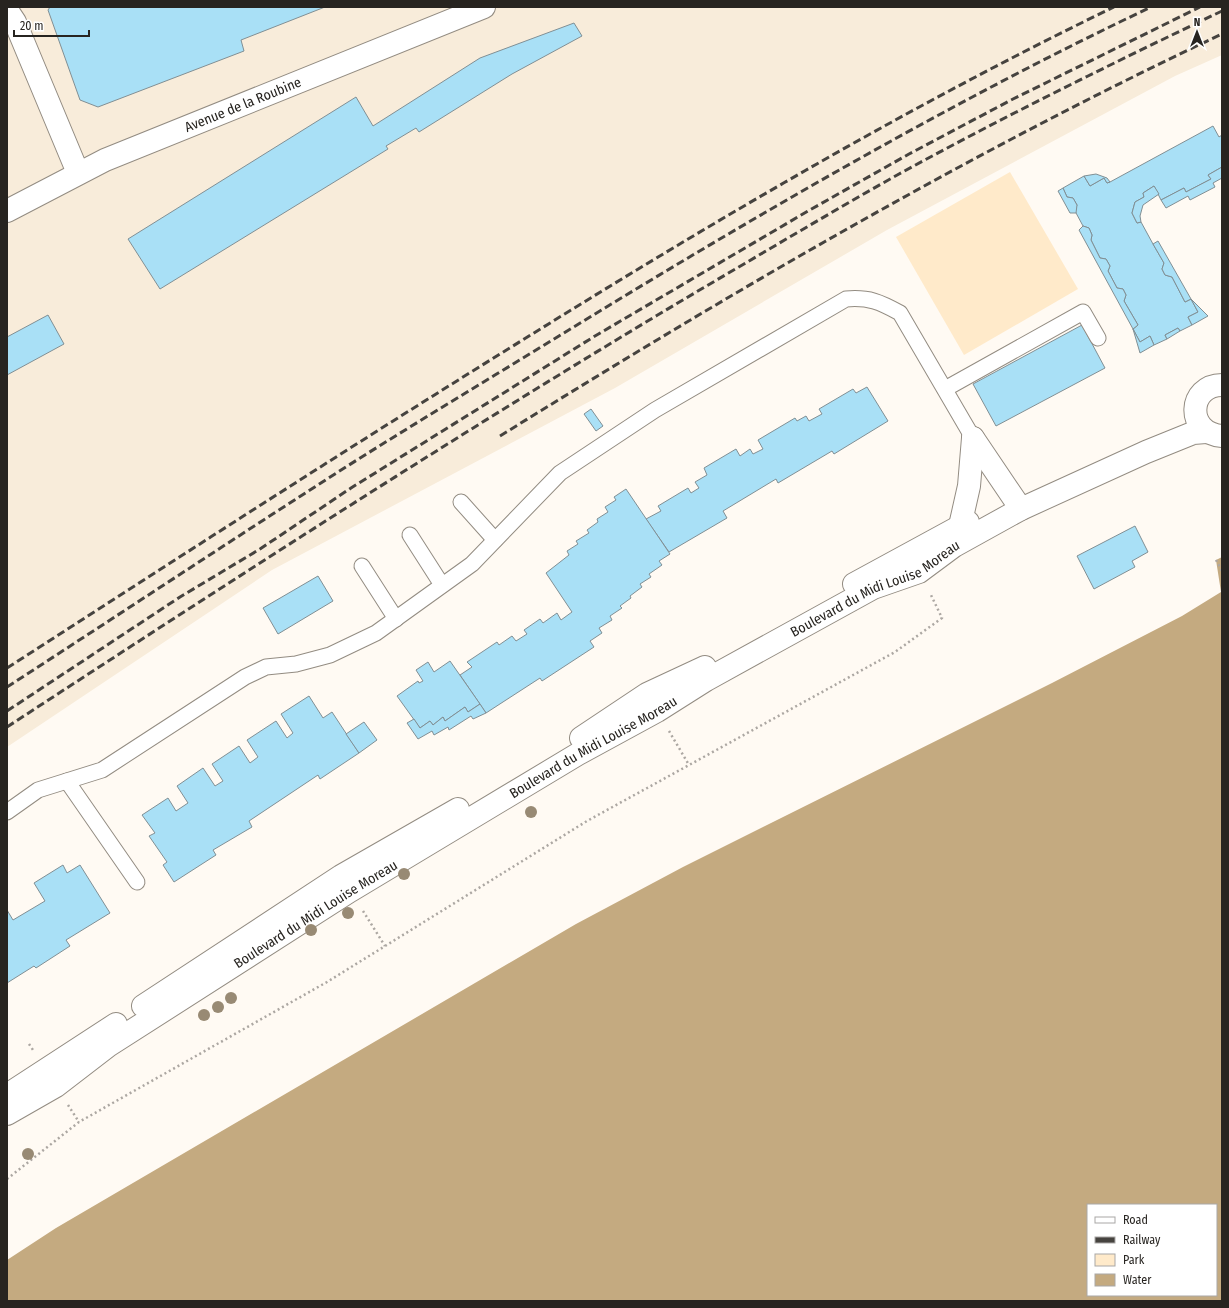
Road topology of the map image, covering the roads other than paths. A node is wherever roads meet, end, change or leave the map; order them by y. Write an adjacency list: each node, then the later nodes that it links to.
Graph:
1 (484, 7): 3 (main road, Avenue de la Roubine)
2 (7, 10): 3 (main road)
3 (78, 173): 4 (main road, Avenue de la Roubine)
4 (7, 211)
5 (1098, 338): 7 (lane)
6 (1222, 385): 8 (main road, Boulevard du Midi Louise Moreau)
7 (945, 389): 9 (lane); 14 (lane)
8 (1208, 428): 11 (main road, Boulevard du Midi Louise Moreau)
9 (973, 438): 11 (main road); 12 (main road)
10 (461, 502): 14 (lane)
11 (1018, 504): 12 (main road, Boulevard du Midi Louise Moreau); 22 (main road, Boulevard du Midi Louise Moreau)
12 (960, 526): 21 (main road, Boulevard du Midi Louise Moreau)
13 (410, 535): 16 (lane)
14 (495, 540): 16 (lane)
15 (362, 566): 17 (lane)
16 (442, 585): 17 (lane)
17 (396, 619): 18 (lane)
18 (67, 781): 19 (lane); 20 (lane)
19 (7, 812)
20 (137, 882)
21 (7, 1095)
22 (7, 1114)

